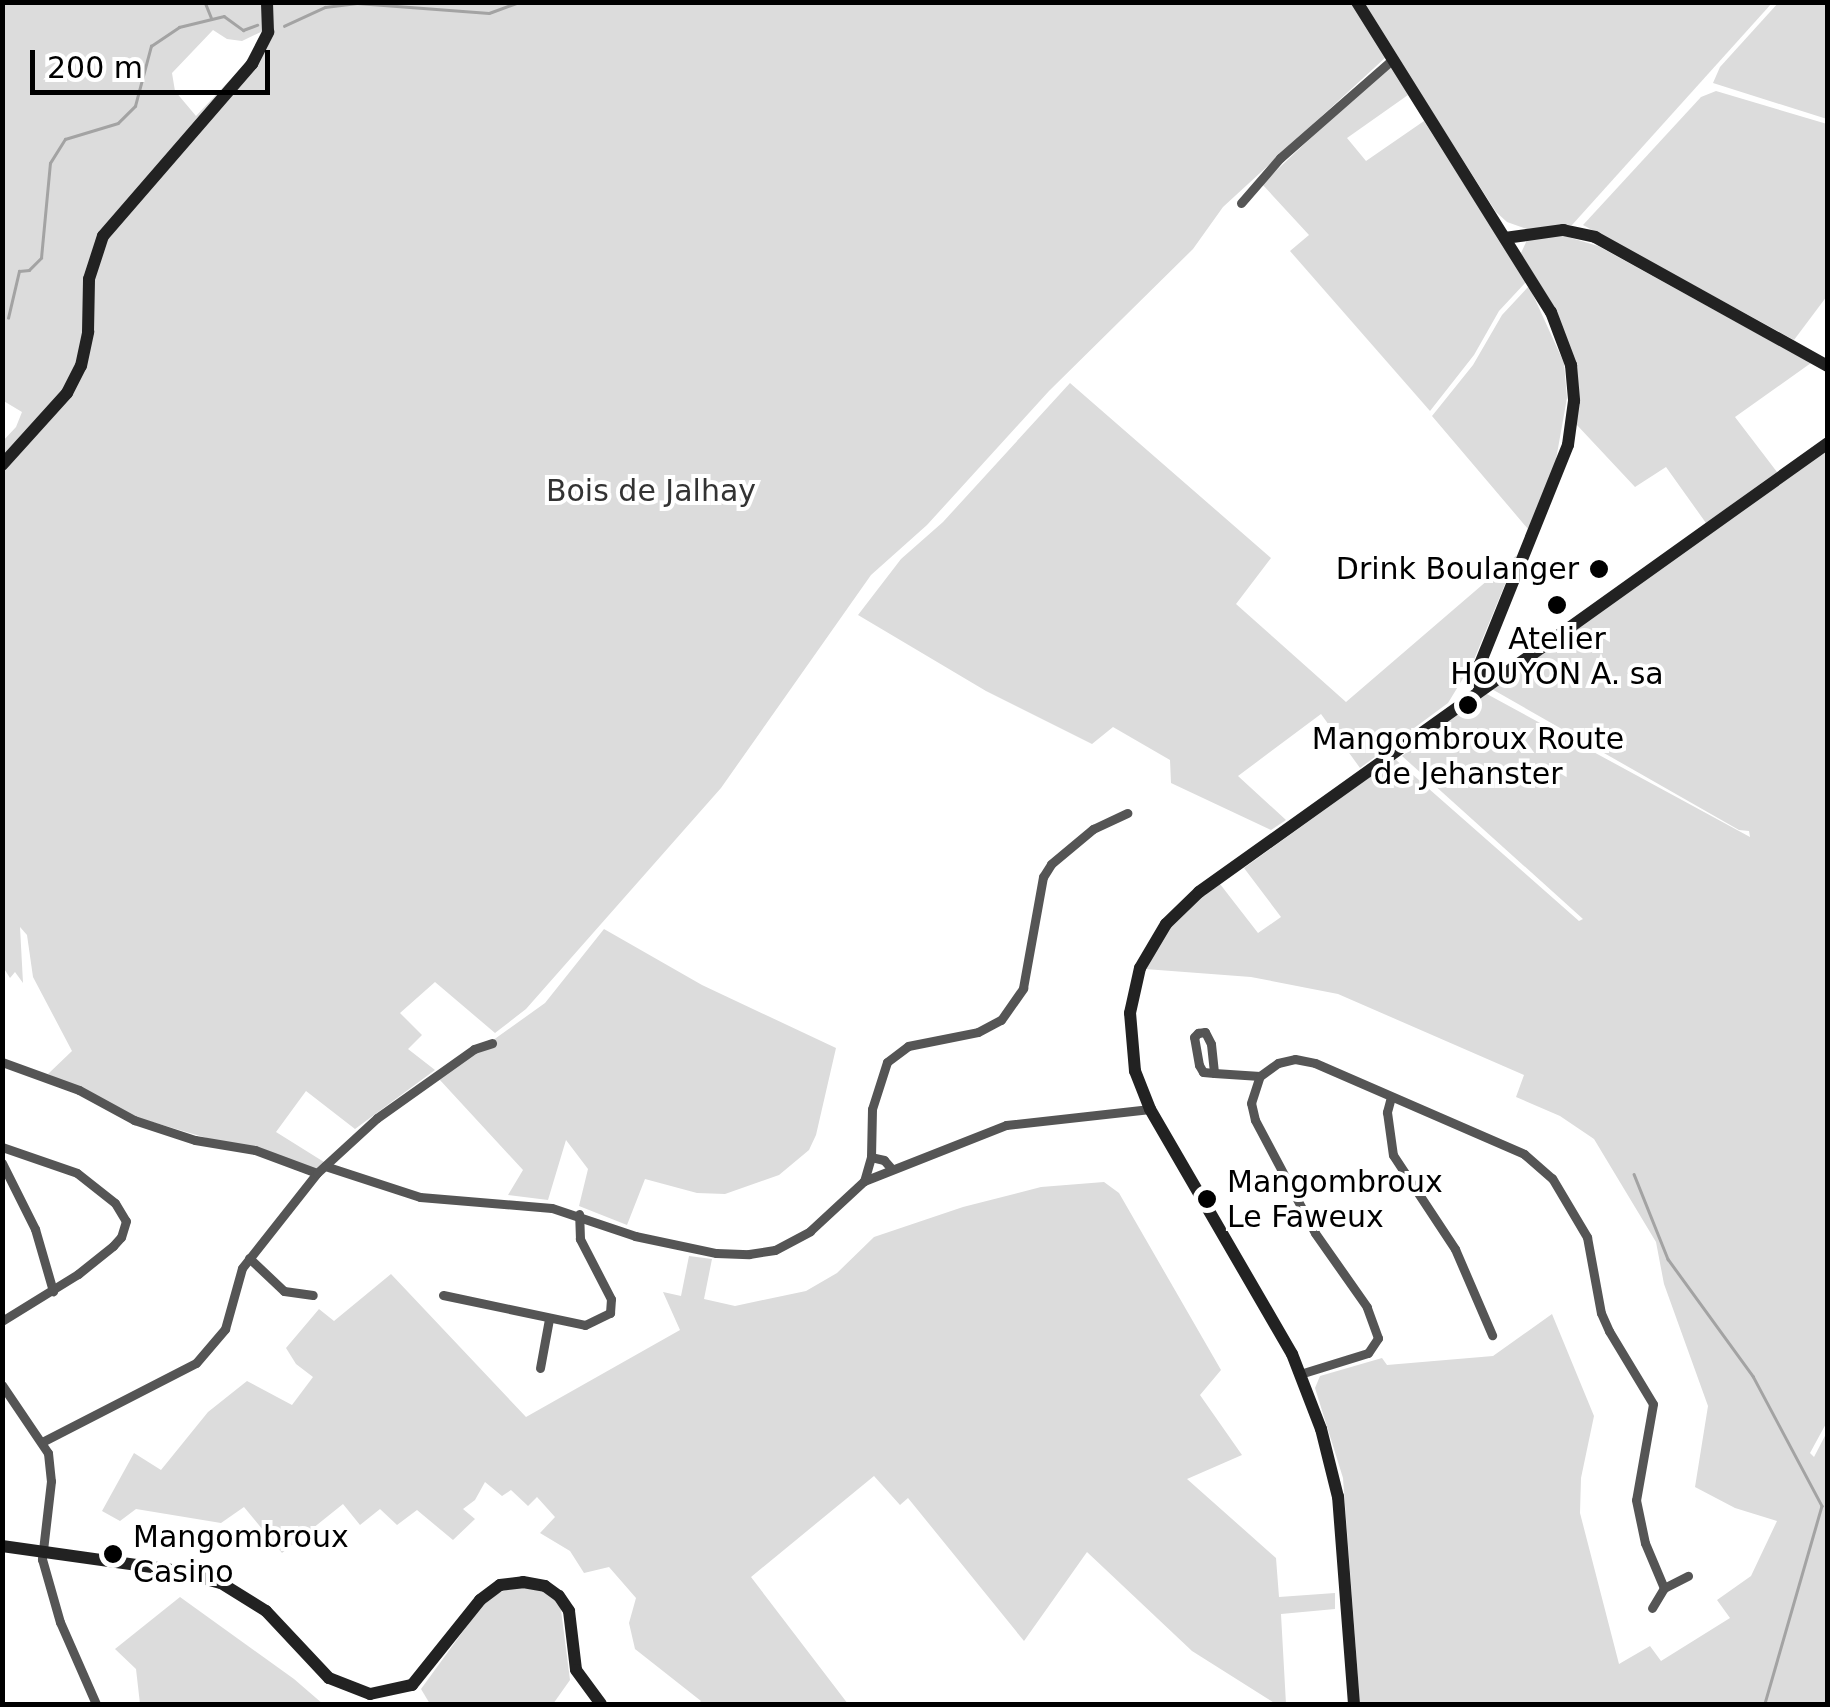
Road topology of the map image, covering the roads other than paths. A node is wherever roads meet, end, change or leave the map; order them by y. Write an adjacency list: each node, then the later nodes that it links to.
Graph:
1 (268, 2): 8 (main road)
2 (1358, 2): 3 (main road)
3 (1393, 59): 4 (street); 5 (main road)
4 (1241, 203)
5 (1505, 238): 6 (main road); 9 (main road)
6 (1828, 366)
7 (1828, 443): 9 (main road)
8 (2, 465)
9 (1479, 690): 16 (main road)
10 (1128, 813): 18 (street)
11 (492, 1042): 21 (street)
12 (2, 1062): 21 (street)
13 (1214, 1074): 14 (street)
14 (1260, 1076): 15 (street); 32 (street)
15 (1391, 1097): 30 (street); 38 (street)
16 (1150, 1108): 20 (street); 32 (main road)
17 (2, 1147): 25 (street)
18 (871, 1157): 20 (street); 22 (street)
19 (2, 1163): 25 (street)
20 (890, 1168): 22 (street)
21 (321, 1170): 23 (street); 24 (street)
22 (864, 1180): 23 (street)
23 (579, 1214): 28 (street)
24 (249, 1258): 26 (street); 34 (street)
25 (53, 1291): 29 (street)
26 (313, 1295)
27 (443, 1295): 28 (street)
28 (549, 1319): 31 (street)
29 (2, 1321)
30 (1492, 1335)
31 (540, 1368)
32 (1300, 1374): 42 (main road)
33 (4, 1393): 34 (street)
34 (42, 1442): 36 (street)
35 (2, 1546): 36 (main road)
36 (41, 1550): 40 (street); 41 (main road)
37 (1688, 1576): 38 (street)
38 (1664, 1588): 39 (street)
39 (1652, 1608)
40 (96, 1704)
41 (600, 1704)
42 (1354, 1704)

